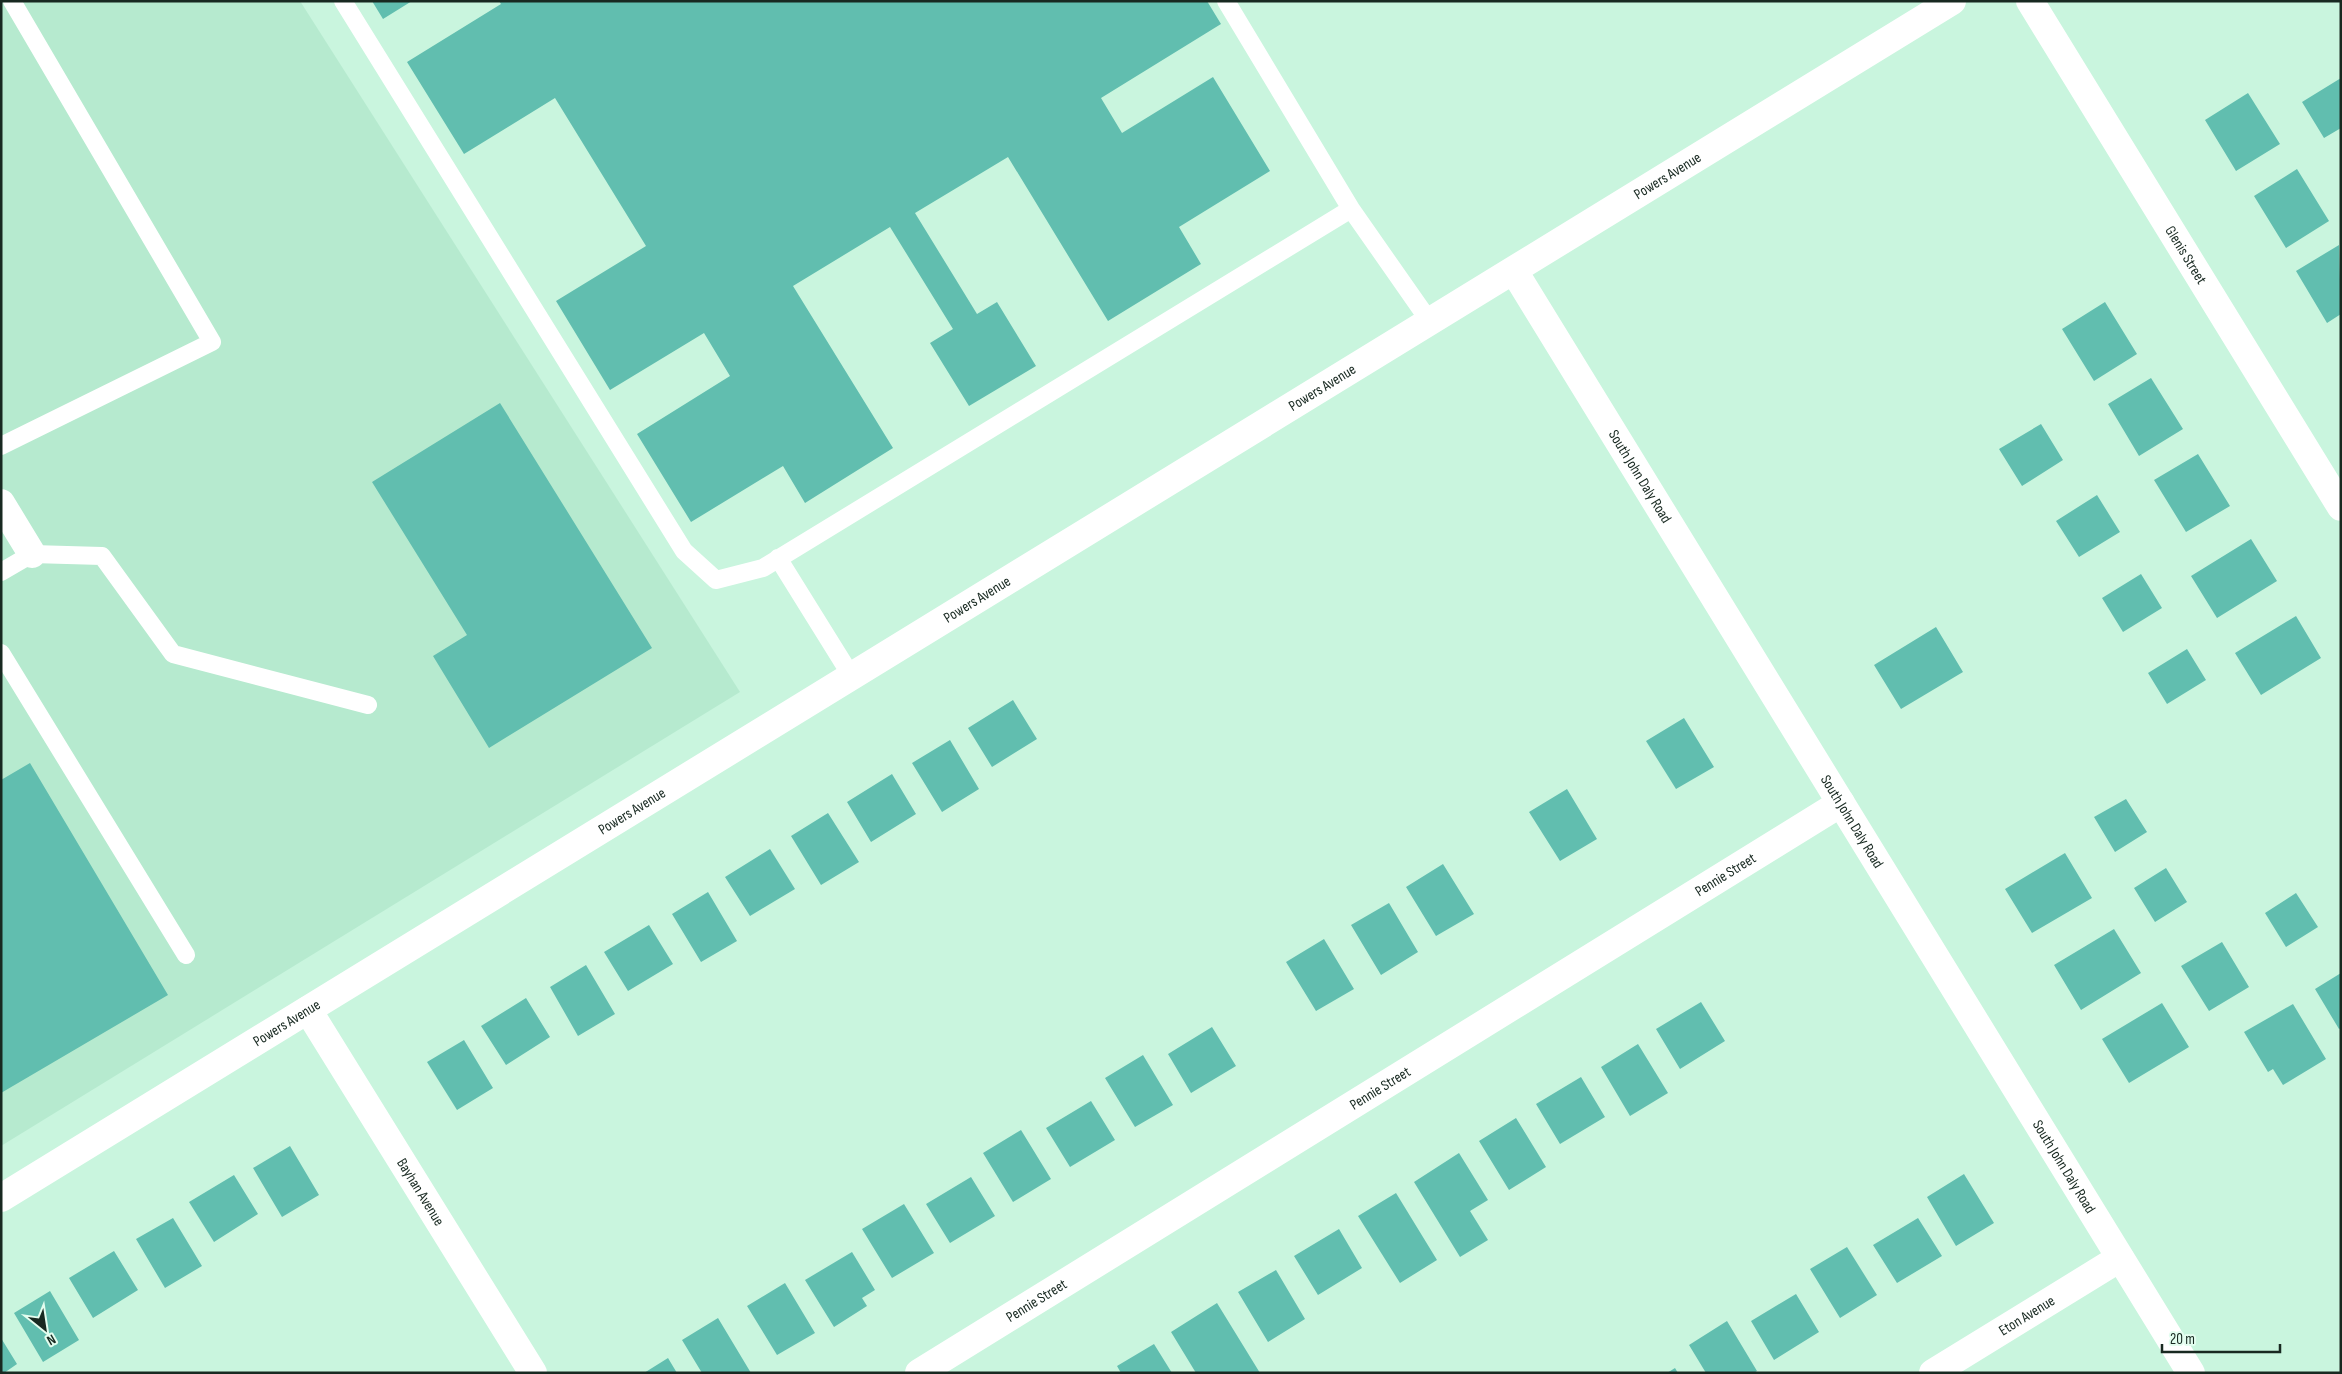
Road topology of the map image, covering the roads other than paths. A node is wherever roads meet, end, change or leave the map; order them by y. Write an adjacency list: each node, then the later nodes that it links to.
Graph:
1 (12, 1): 9 (lane)
2 (343, 1): 13 (lane)
3 (1226, 1): 6 (lane)
4 (1952, 1): 7 (street, Powers Avenue)
5 (2030, 1): 11 (street, Glenis Street)
6 (1351, 209): 8 (lane); 13 (lane)
7 (1514, 271): 8 (street, Powers Avenue); 18 (street, South John Daly Road)
8 (1430, 322): 16 (street, Powers Avenue)
9 (1, 446)
10 (1, 503): 12 (street)
11 (2341, 507)
12 (32, 554): 14 (lane); 17 (lane)
13 (778, 558): 16 (lane)
14 (1, 572)
15 (1, 653): 19 (lane)
16 (852, 677): 20 (street, Powers Avenue)
17 (368, 704)
18 (1842, 803): 22 (street, South John Daly Road); 24 (street, Pennie Street)
19 (186, 955)
20 (308, 1010): 21 (street, Powers Avenue); 23 (street, Bayhan Avenue)
21 (1, 1198)
22 (2120, 1258): 25 (street, Eton Avenue); 26 (street, South John Daly Road)
23 (533, 1373)
24 (919, 1373)
25 (1933, 1373)
26 (2191, 1373)

